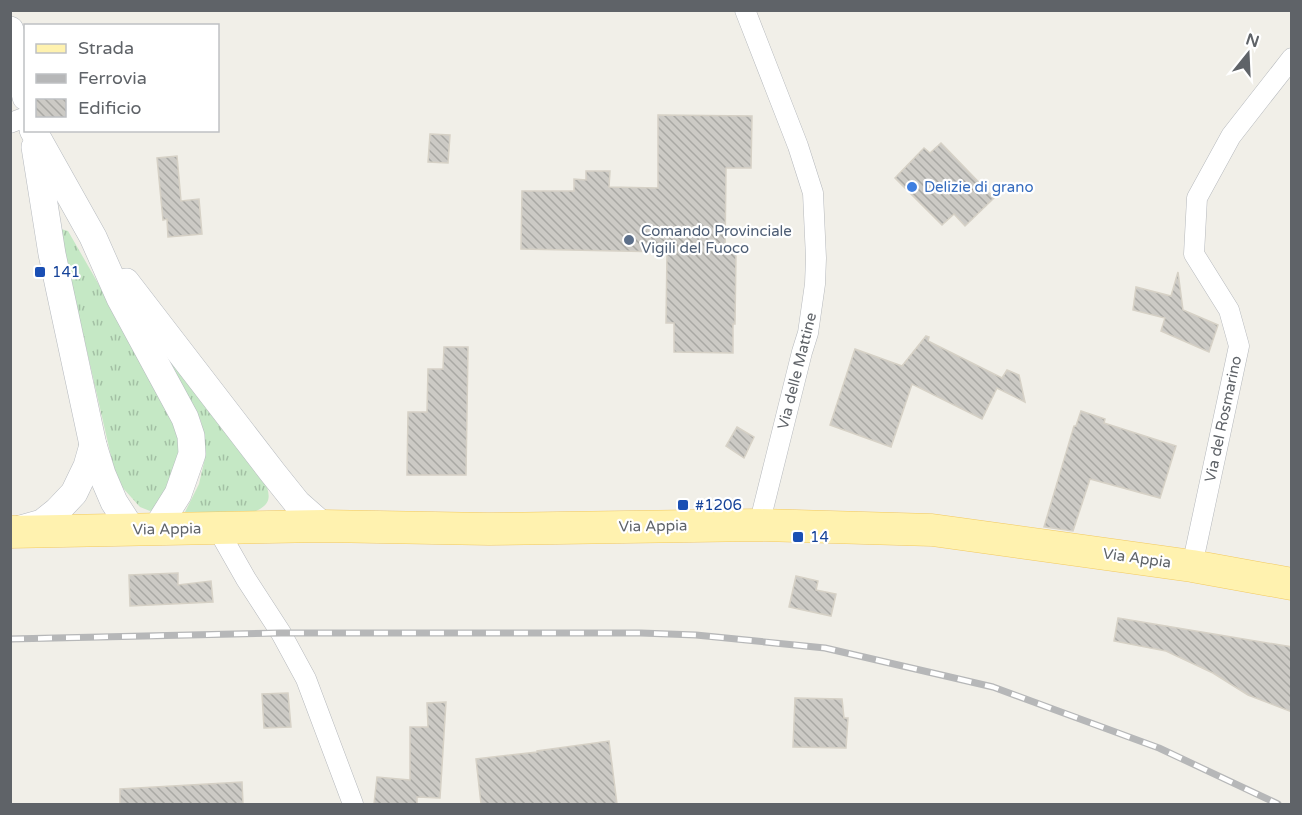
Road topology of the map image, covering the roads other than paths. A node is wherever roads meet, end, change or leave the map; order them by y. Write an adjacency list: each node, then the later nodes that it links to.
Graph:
1 (745, 10): 9 (street, Via delle Mattine)
2 (10, 30): 4 (main road)
3 (1292, 58): 14 (street, Via del Rosmarino)
4 (24, 89)
5 (33, 132): 8 (main road)
6 (34, 132): 7 (main road)
7 (93, 237): 10 (main road); 12 (main road)
8 (93, 444): 12 (main road); 13 (main road)
9 (759, 525): 10 (main road, Via Appia); 14 (main road, Via Appia)
10 (323, 526): 11 (main road, Via Appia)
11 (217, 528): 12 (main road, Via Appia); 16 (street)
12 (144, 530): 13 (main road, Via Appia)
13 (10, 532)
14 (1192, 566): 15 (main road, Via Appia)
15 (1292, 584)
16 (353, 804)

